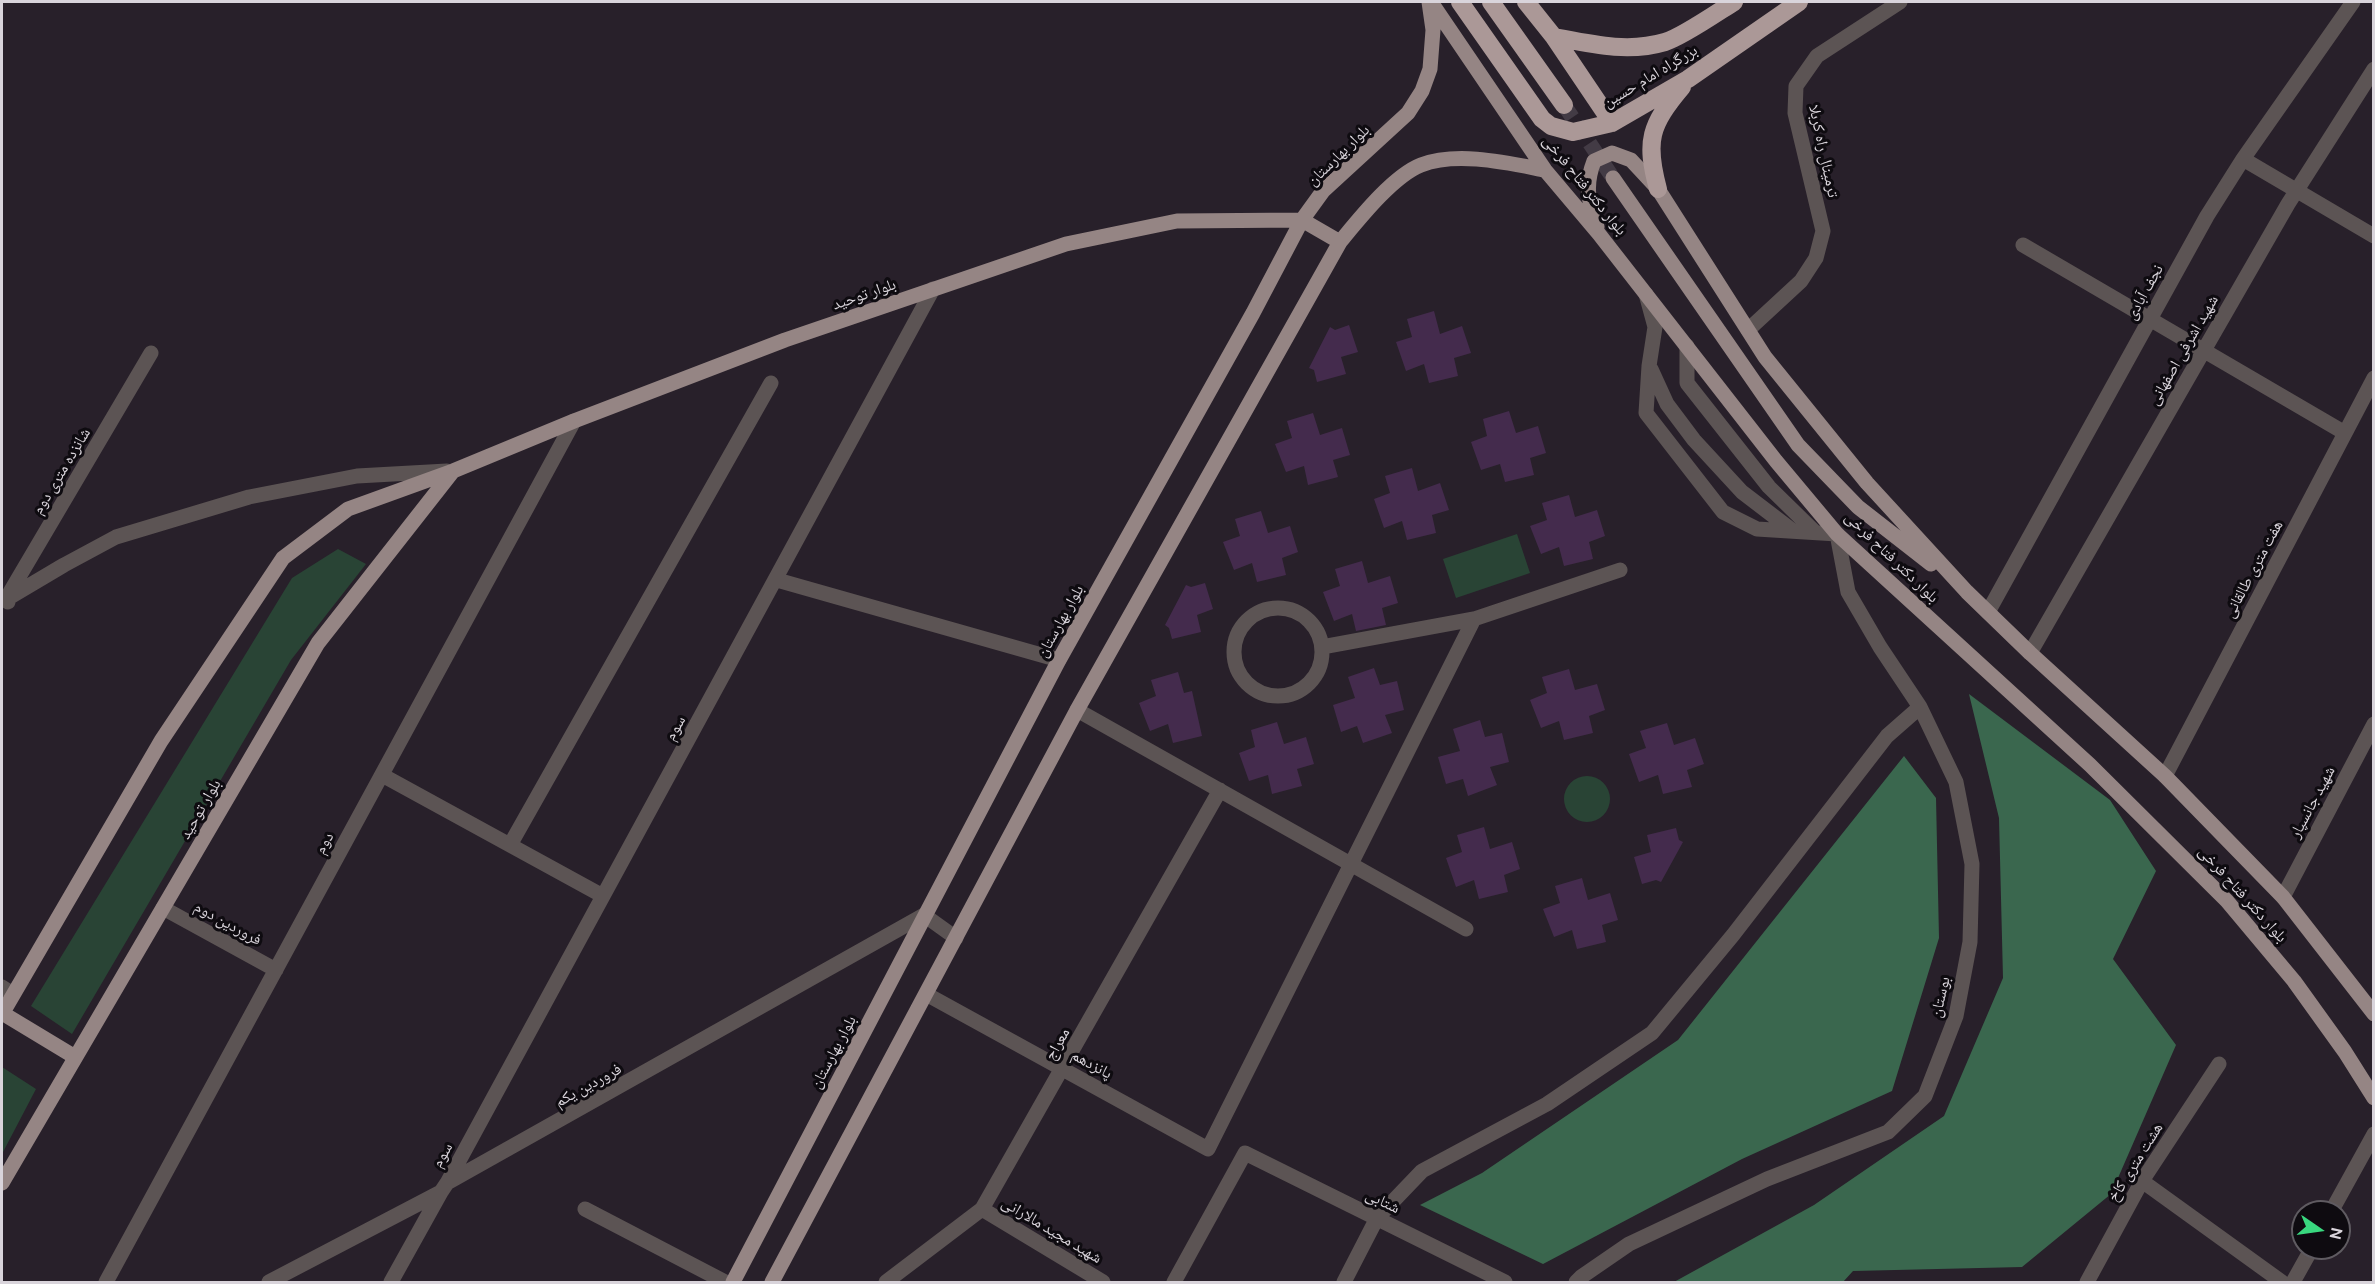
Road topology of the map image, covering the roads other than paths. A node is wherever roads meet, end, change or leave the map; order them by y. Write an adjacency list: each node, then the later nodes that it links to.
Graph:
1 (1430, 2): 15 (main road, بلوار دکتر فتاح فرخی); 19 (main road, بلوار بهارستان)
2 (1460, 2): 13 (highway, بزرگراه امام حسین)
3 (1491, 2): 12 (highway)
4 (1526, 2): 9 (highway)
5 (1734, 2): 9 (highway, بزرگراه امام حسین)
6 (1799, 2): 11 (highway, بزرگراه امام حسین)
7 (1900, 2): 27 (street, ترمینال راه کربلا)
8 (2353, 2): 14 (street, نجف آبادی)
9 (1554, 38): 13 (highway)
10 (2373, 69): 18 (street, شهید اشرفی اصفهانی)
11 (1688, 79): 13 (highway, بزرگراه امام حسین); 17 (highway)
12 (1564, 105)
13 (1612, 123)
14 (2243, 159): 18 (street); 26 (street, نجف آبادی)
15 (1545, 170): 20 (main road, بلوار دکتر فتاح فرخی); 22 (main road)
16 (1613, 178): 42 (main road)
17 (1658, 189): 20 (main road, بلوار دکتر فتاح فرخی); 27 (main road, بلوار دکتر فتاح فرخی)
18 (2297, 190): 21 (street); 29 (street, شهید اشرفی اصفهانی)
19 (1302, 220): 22 (main road); 24 (main road, بلوار توحید); 48 (main road, بلوار بهارستان)
20 (1599, 234): 25 (main road, بلوار دکتر فتاح فرخی)
21 (2373, 236)
22 (1340, 242): 50 (main road)
23 (2023, 245): 26 (street)
24 (933, 290): 34 (main road, بلوار توحید); 41 (street, سوم)
25 (1646, 294): 28 (main road, بلوار دکتر فتاح فرخی); 31 (street)
26 (2150, 318): 29 (street); 44 (street, نجف آبادی)
27 (1748, 330): 42 (main road, بلوار دکتر فتاح فرخی)
28 (1687, 346): 38 (street); 39 (main road, بلوار دکتر فتاح فرخی)
29 (2204, 350): 35 (street); 47 (street, شهید اشرفی اصفهانی)
30 (151, 353): 43 (street, شانزده متری دوم)
31 (1649, 366): 37 (street); 37 (street)
32 (2373, 378): 35 (street, هفت متری طالقانی)
33 (771, 383): 55 (street)
34 (574, 421): 36 (main road, بلوار توحید); 52 (street, دوم)
35 (2345, 433): 53 (street, هفت متری طالقانی)
36 (453, 471): 43 (street); 59 (main road, بلوار توحید); 64 (main road, بلوار توحید)
37 (1793, 531): 38 (street)
38 (1815, 532): 39 (street)
39 (1837, 534): 49 (street, بوستان); 71 (main road, بلوار دکتر فتاح فرخی)
40 (1620, 570): 45 (street)
41 (777, 580): 48 (street); 57 (street, سوم)
42 (1967, 592): 44 (main road, بلوار دکتر فتاح فرخی)
43 (5, 603)
44 (1988, 612): 47 (main road, بلوار دکتر فتاح فرخی)
45 (1474, 619): 46 (street); 56 (street)
46 (1322, 648): 46 (street)
47 (2030, 653): 53 (main road, بلوار دکتر فتاح فرخی)
48 (1059, 660): 60 (main road, بلوار بهارستان)
49 (1920, 708): 79 (street); 93 (street, بوستان)
50 (1077, 710): 54 (street); 62 (main road)
51 (2373, 724): 58 (street, شهید جانسپار)
52 (382, 775): 55 (street); 63 (street, دوم)
53 (2164, 776): 58 (main road, بلوار دکتر فتاح فرخی)
54 (1220, 790): 56 (street); 70 (street, معراج)
55 (510, 845): 57 (street)
56 (1351, 864): 61 (street); 70 (street, پانزدهم)
57 (603, 896): 75 (street, سوم)
58 (2283, 897): 67 (main road, بلوار دکتر فتاح فرخی)
59 (163, 908): 63 (street, فروردین دوم); 68 (main road, بلوار توحید)
60 (924, 915): 62 (street); 75 (street, فروردین یکم); 86 (main road, بلوار بهارستان)
61 (1466, 929)
62 (956, 938): 65 (main road)
63 (276, 970): 82 (street, دوم)
64 (7, 990): 66 (main road, بلوار توحید)
65 (926, 994): 70 (street, پانزدهم); 87 (main road)
66 (2, 1013): 68 (main road)
67 (2373, 1014)
68 (75, 1057): 74 (main road, بلوار توحید)
69 (2219, 1064): 73 (street, هشت متری کاخ)
70 (1063, 1069): 78 (street, معراج)
71 (2373, 1098)
72 (2373, 1134): 76 (street)
73 (2142, 1181): 94 (street, هشت متری کاخ); 95 (street)
74 (2, 1183)
75 (444, 1188): 83 (street, فروردین یکم); 84 (street)
76 (2337, 1200)
77 (585, 1209): 85 (street)
78 (982, 1209): 88 (street, معراج); 89 (street, شهید مجید مالارانی)
79 (1377, 1218): 81 (street, شتابی); 90 (street, شتابی); 91 (street)
80 (2305, 1260): 96 (street)
81 (1486, 1278): 92 (street, شتابی)
82 (106, 1282)
83 (268, 1282)
84 (391, 1282)
85 (725, 1282)
86 (733, 1282)
87 (772, 1282)
88 (886, 1282)
89 (1103, 1282)
90 (1174, 1282)
91 (1344, 1282)
92 (1505, 1282)
93 (1576, 1282)
94 (2087, 1282)
95 (2282, 1282)
96 (2293, 1282)

